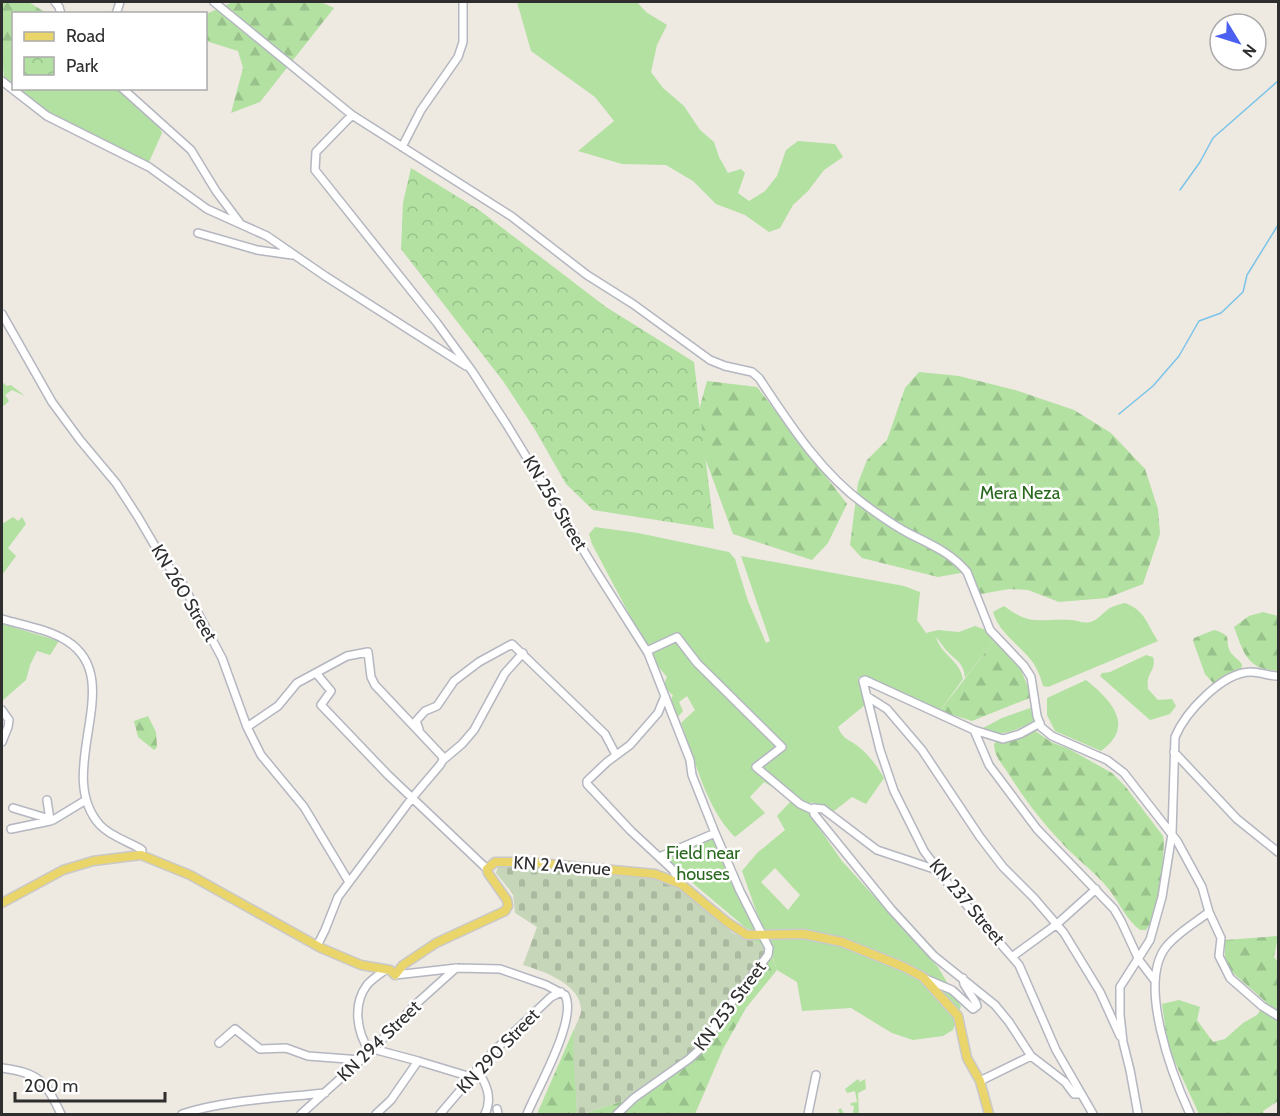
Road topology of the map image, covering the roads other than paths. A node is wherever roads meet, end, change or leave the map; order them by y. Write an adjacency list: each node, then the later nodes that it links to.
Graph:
1 (214, 2): 5 (street)
2 (463, 2): 6 (street)
3 (14, 90): 7 (street)
4 (124, 90): 7 (street)
5 (352, 115): 6 (street); 11 (street, KN 256 Street)
6 (402, 147): 20 (street)
7 (241, 224): 9 (street)
8 (198, 233): 9 (street)
9 (296, 255): 11 (street)
10 (2, 315): 21 (street, KN 260 Street)
11 (472, 371): 13 (street, KN 256 Street)
12 (2, 619): 30 (street)
13 (647, 651): 17 (street, KN 256 Street); 32 (street)
14 (523, 653): 23 (street); 26 (street); 27 (street)
15 (316, 673): 21 (street); 23 (street); 28 (street)
16 (1278, 676): 25 (street)
17 (665, 696): 26 (street); 35 (street, KN 256 Street)
18 (868, 697): 22 (street, KN 237 Street); 41 (street, KN 237 Street); 47 (street)
19 (2, 710): 24 (street)
20 (1040, 723): 22 (street); 36 (street)
21 (247, 727): 42 (street, KN 260 Street)
22 (974, 730): 44 (street)
23 (420, 732): 27 (street)
24 (2, 742)
25 (1174, 752): 36 (street); 37 (street)
26 (616, 755): 39 (street)
27 (443, 760): 28 (street)
28 (412, 798): 40 (street); 42 (street)
29 (47, 800): 33 (street)
30 (86, 800): 33 (street); 38 (street)
31 (13, 808): 33 (street)
32 (813, 810): 41 (street); 56 (street)
33 (52, 820): 34 (street)
34 (11, 829)
35 (715, 833): 39 (street); 48 (street, KN 256 Street)
36 (1172, 834): 46 (street); 51 (street)
37 (1278, 852)
38 (141, 855): 45 (main road); 49 (main road)
39 (659, 857): 43 (street)
40 (487, 869): 43 (main road, KN 2 Avenue); 54 (main road, KN 2 Avenue)
41 (937, 870): 50 (street, KN 237 Street)
42 (349, 882): 49 (street)
43 (681, 884): 48 (main road, KN 2 Avenue)
44 (1096, 889): 47 (street); 51 (street)
45 (2, 903)
46 (1209, 912): 57 (street); 59 (street)
47 (1057, 924): 50 (street); 60 (street)
48 (763, 934): 55 (main road, KN 2 Avenue); 80 (street, KN 253 Street)
49 (317, 946): 53 (main road)
50 (1013, 956): 72 (street, KN 237 Street)
51 (1139, 960): 57 (street); 60 (street)
52 (457, 968): 54 (street); 58 (street); 62 (street, KN 294 Street)
53 (386, 970): 54 (main road); 62 (street)
54 (395, 975)
55 (922, 977): 56 (street); 70 (main road, KN 2 Avenue)
56 (963, 978): 63 (street)
57 (1155, 981): 85 (street)
58 (561, 992): 67 (street, KN 290 Street); 79 (street)
59 (1278, 1016)
60 (1123, 1042): 84 (street)
61 (219, 1043): 64 (street)
62 (371, 1051): 64 (street, KN 294 Street); 65 (street)
63 (1030, 1056): 70 (street); 72 (street)
64 (360, 1060): 71 (street, KN 294 Street)
65 (418, 1061): 69 (street); 76 (street)
66 (2, 1068): 73 (street)
67 (477, 1069): 69 (street, KN 290 Street); 78 (street)
68 (816, 1075): 81 (street)
69 (471, 1077): 77 (street, KN 290 Street)
70 (980, 1081): 82 (main road, KN 2 Avenue)
71 (325, 1093): 74 (street); 75 (street, KN 294 Street)
72 (1080, 1094): 83 (street, KN 237 Street)
73 (61, 1114)
74 (182, 1114)
75 (301, 1114)
76 (376, 1114)
77 (440, 1114)
78 (485, 1114)
79 (527, 1114)
80 (616, 1114)
81 (807, 1114)
82 (989, 1114)
83 (1093, 1114)
84 (1138, 1114)
85 (1190, 1114)

